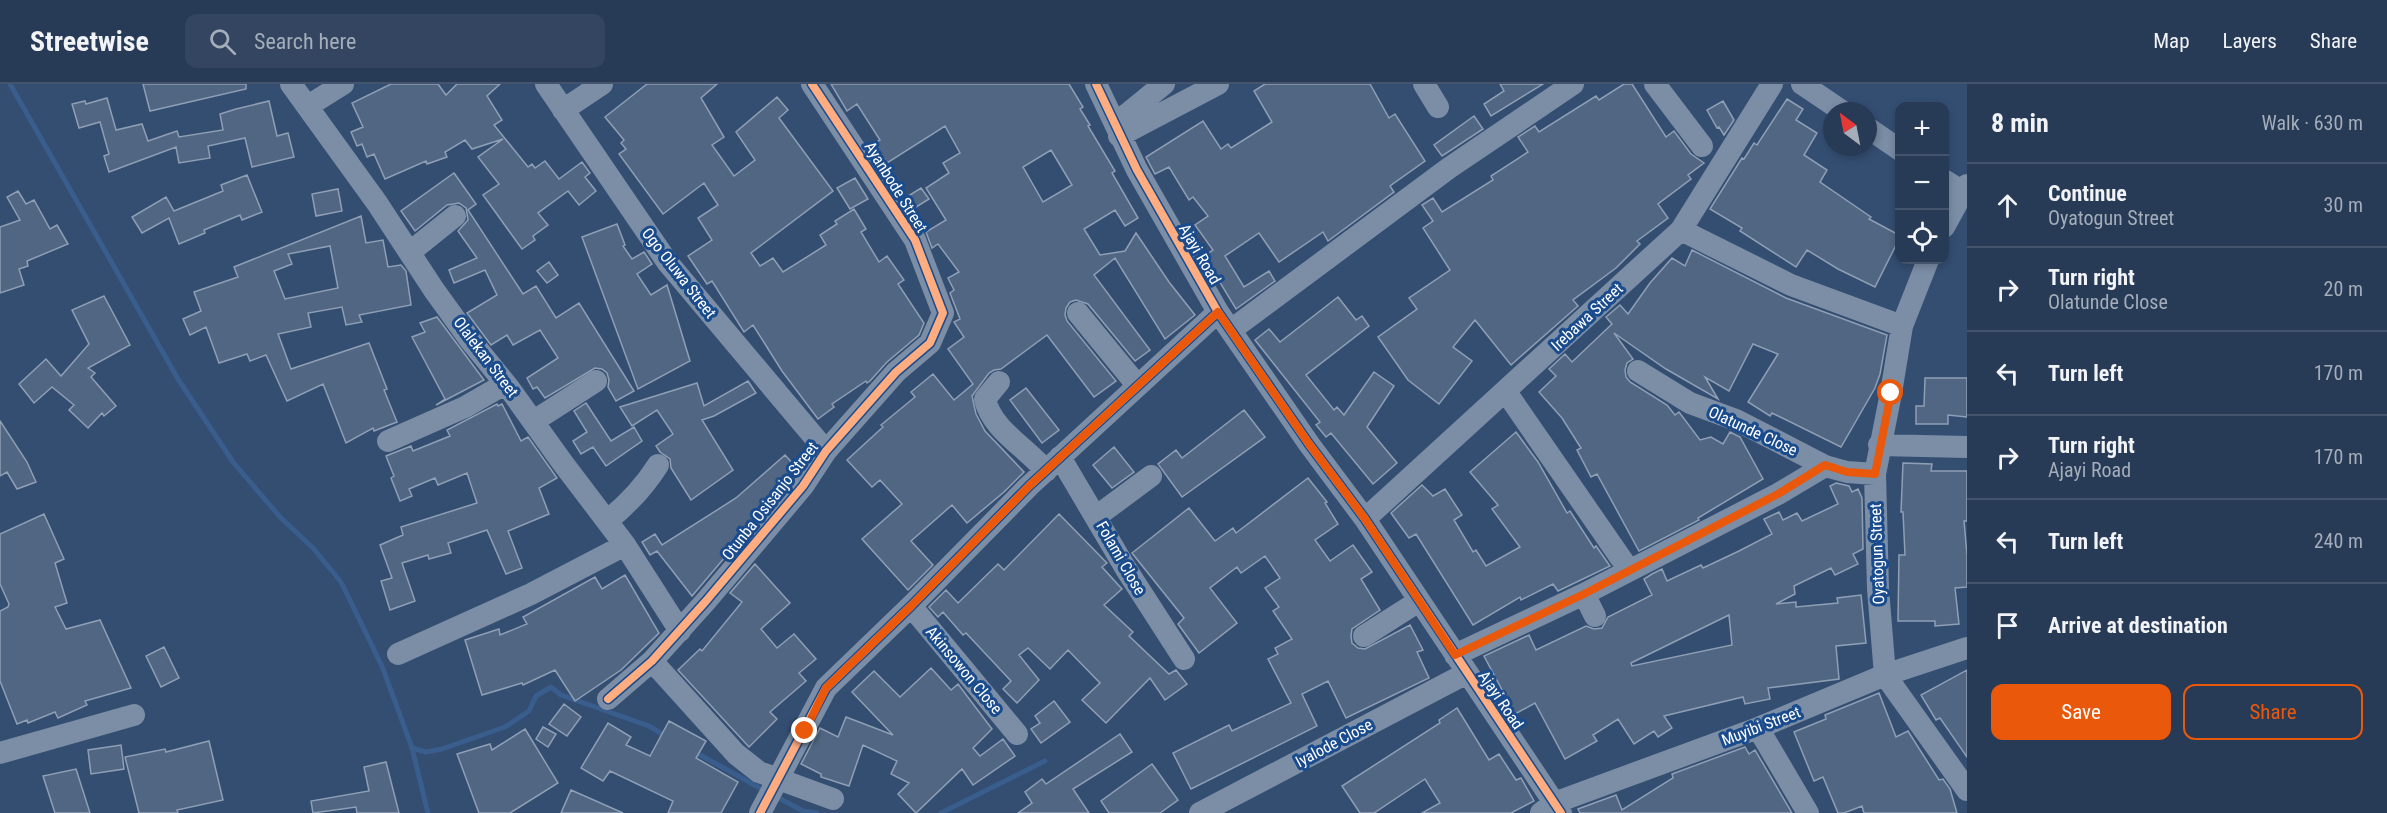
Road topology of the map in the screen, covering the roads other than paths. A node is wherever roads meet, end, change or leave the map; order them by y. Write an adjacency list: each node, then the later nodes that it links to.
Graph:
1 (291, 84): 15 (street, Olalekan Street)
2 (343, 84): 15 (street)
3 (546, 84): 17 (street, Ogo Oluwa Street)
4 (602, 84): 17 (street)
5 (812, 84): 28 (street, Ayanbode Street)
6 (1096, 84): 18 (street, Ajayi Road)
7 (1164, 84): 18 (street)
8 (1218, 84): 18 (street)
9 (1424, 84): 16 (street)
10 (1573, 84): 30 (street)
11 (1655, 84): 20 (street)
12 (1772, 84): 25 (street, Irebawa Street)
13 (1802, 84): 14 (street)
14 (1829, 102)
15 (308, 106): 26 (street, Olalekan Street)
16 (1438, 107)
17 (563, 110): 42 (street, Ogo Oluwa Street)
18 (1117, 130): 30 (street, Ajayi Road)
19 (1877, 134): 21 (street)
20 (1702, 146)
21 (1895, 147)
22 (1958, 186): 23 (street)
23 (1949, 212)
24 (455, 216): 26 (street)
25 (1681, 230): 31 (street); 37 (street, Irebawa Street)
26 (410, 252): 35 (street, Olalekan Street)
27 (1926, 264): 31 (street, Oyatogun Street)
28 (943, 313): 42 (street, Otunba Osisanjo Street)
29 (1078, 313): 36 (street)
30 (1224, 321): 36 (street); 49 (street, Ajayi Road)
31 (1902, 326): 40 (street, Oyatogun Street)
32 (1638, 371): 45 (street, Olatunde Close)
33 (596, 381): 38 (street)
34 (999, 382): 43 (street, Folami Close)
35 (505, 384): 38 (street, Olalekan Street); 39 (street)
36 (1137, 385): 43 (street)
37 (1506, 392): 49 (street, Irebawa Street); 52 (street)
38 (534, 422): 50 (street, Olalekan Street)
39 (388, 441)
40 (1879, 445): 41 (street); 46 (street, Oyatogun Street)
41 (1967, 447)
42 (826, 451): 57 (street, Otunba Osisanjo Street)
43 (1053, 464): 48 (street, Folami Close); 55 (street)
44 (658, 465): 50 (street)
45 (1825, 465): 46 (street, Olatunde Close); 52 (street, Iyalode Close)
46 (1875, 474): 64 (street, Oyatogun Street)
47 (1151, 476): 48 (street)
48 (1097, 516): 61 (street, Folami Close)
49 (1365, 519): 54 (street, Ajayi Road)
50 (607, 521): 51 (street, Olalekan Street)
51 (625, 545): 57 (street, Olalekan Street); 60 (street)
52 (1629, 570): 53 (street, Iyalode Close)
53 (1584, 594): 56 (street); 63 (street, Iyalode Close)
54 (1419, 601): 58 (street); 63 (street, Ajayi Road)
55 (911, 606): 68 (street, Akinsowon Close); 71 (street)
56 (1595, 616)
57 (680, 631): 62 (street, Otunba Osisanjo Street)
58 (1364, 636)
59 (1967, 648): 64 (street, Muyibi Street)
60 (398, 654)
61 (1184, 659)
62 (652, 662): 65 (street, Otunba Osisanjo Street); 71 (street)
63 (1461, 664): 73 (street, Ajayi Road); 74 (street, Iyalode Close)
64 (1885, 675): 67 (street, Muyibi Street); 70 (street)
65 (608, 699)
66 (135, 716): 69 (street)
67 (1758, 728): 73 (street, Muyibi Street); 75 (street)
68 (1017, 734)
69 (0, 753)
70 (1967, 790)
71 (768, 796): 72 (street)
72 (833, 799)
73 (1552, 810)
74 (1200, 813)
75 (1808, 813)

